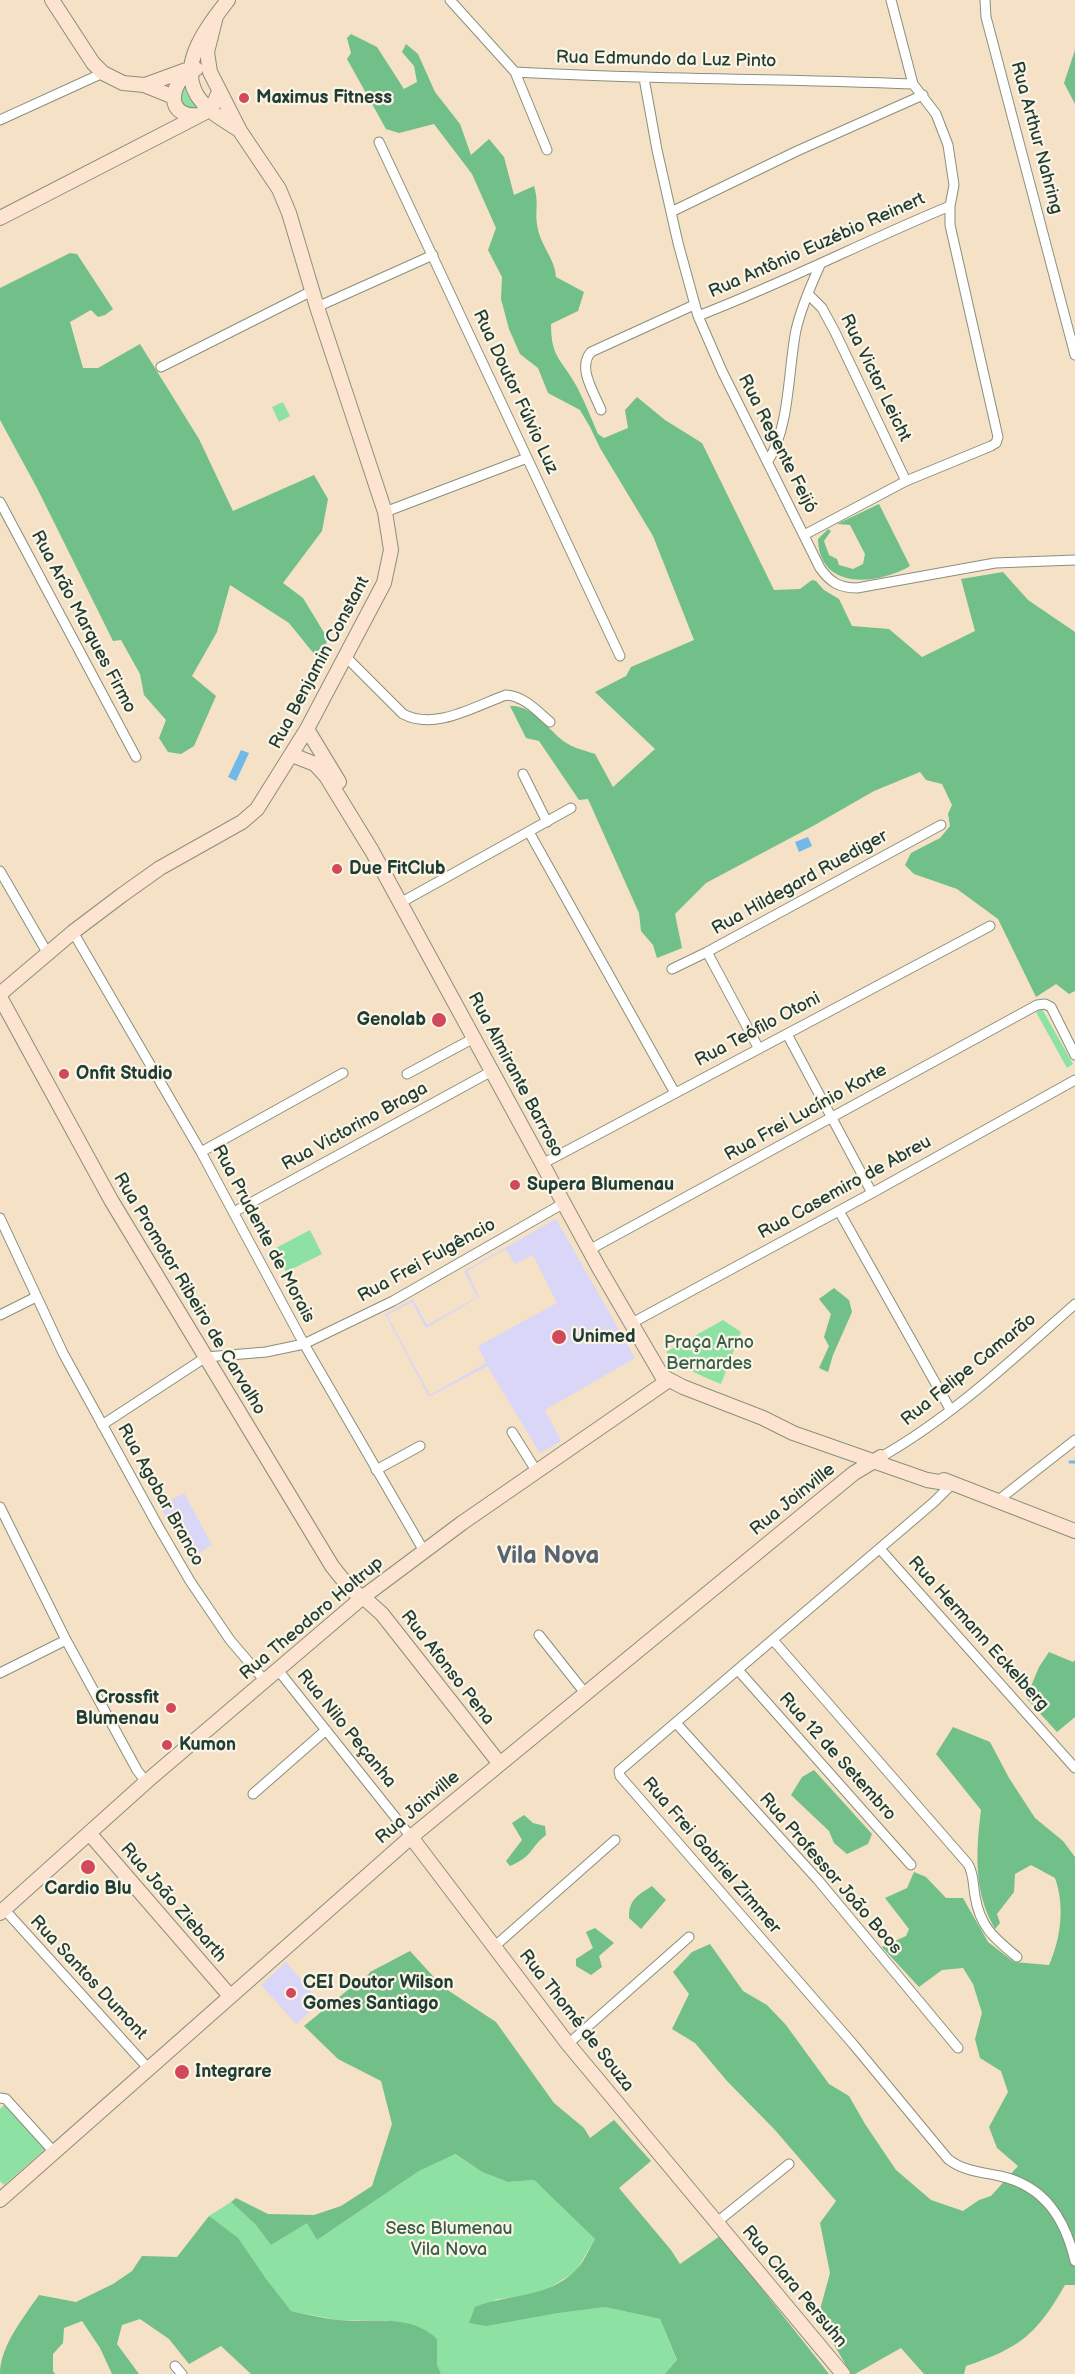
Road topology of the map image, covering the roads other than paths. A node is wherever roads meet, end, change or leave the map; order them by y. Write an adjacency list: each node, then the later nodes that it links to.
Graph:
1 (52, 0): 10 (main road)
2 (228, 0): 6 (main road, Rua Benjamin Constant)
3 (450, 0): 9 (street)
4 (891, 0): 12 (street)
5 (985, 0): 33 (street, Rua Arthur Nahring)
6 (216, 16): 7 (main road, Rua Benjamin Constant); 8 (main road, Rua Benjamin Constant)
7 (190, 69): 8 (main road); 13 (main road); 16 (main road); 17 (main road, Rua Benjamin Constant)
8 (210, 72): 14 (main road, Rua Benjamin Constant)
9 (515, 72): 11 (street, Rua Edmundo da Luz Pinto); 22 (street)
10 (103, 73): 13 (main road); 18 (street)
11 (644, 78): 12 (street, Rua Edmundo da Luz Pinto); 24 (street, Rua Regente Feijó)
12 (913, 84): 15 (street)
13 (144, 85): 16 (main road)
14 (219, 92): 17 (main road); 19 (main road, Rua Benjamin Constant)
15 (922, 95): 23 (street); 24 (street)
16 (175, 102): 17 (main road); 20 (main road)
17 (204, 112): 19 (main road, Rua Benjamin Constant); 20 (main road)
18 (0, 120)
19 (240, 131): 28 (main road, Rua Benjamin Constant)
20 (165, 133): 25 (main road)
21 (379, 142): 26 (street, Rua Doutor Fúlvio Luz)
22 (547, 150)
23 (950, 206): 27 (street, Rua Antônio Euzébio Reinert); 38 (street)
24 (671, 212): 30 (street, Rua Regente Feijó)
25 (0, 218)
26 (432, 255): 31 (street); 36 (street, Rua Doutor Fúlvio Luz)
27 (820, 265): 29 (street); 32 (street, Rua Antônio Euzébio Reinert)
28 (312, 291): 31 (main road, Rua Benjamin Constant); 34 (street)
29 (808, 294): 37 (street); 38 (street, Rua Victor Leicht)
30 (694, 305): 32 (street, Rua Regente Feijó); 35 (street)
31 (317, 307): 40 (main road, Rua Benjamin Constant)
32 (698, 316): 37 (street, Rua Regente Feijó)
33 (1075, 355)
34 (161, 367)
35 (601, 410)
36 (527, 458): 40 (street); 43 (street, Rua Doutor Fúlvio Luz)
37 (768, 461): 41 (street, Rua Regente Feijó)
38 (906, 481): 41 (street)
39 (0, 502): 48 (street, Rua Arão Marques Firmo)
40 (385, 512): 44 (main road, Rua Benjamin Constant)
41 (804, 535): 42 (street, Rua Regente Feijó)
42 (1075, 560)
43 (620, 656)
44 (346, 657): 45 (street); 46 (main road, Rua Benjamin Constant)
45 (550, 722)
46 (307, 729): 47 (main road, Rua Benjamin Constant); 54 (main road, Rua Almirante Barroso)
47 (292, 755): 54 (main road, Rua Almirante Barroso); 58 (main road, Rua Benjamin Constant)
48 (136, 757)
49 (523, 774): 51 (street)
50 (571, 808): 51 (street)
51 (547, 822): 53 (street)
52 (941, 825): 59 (street, Rua Hildegard Ruediger)
53 (529, 832): 56 (street); 71 (street)
54 (372, 851): 56 (main road, Rua Almirante Barroso)
55 (0, 871): 60 (street)
56 (400, 903): 64 (main road, Rua Almirante Barroso)
57 (990, 926): 63 (street, Rua Teófilo Otoni)
58 (73, 932): 60 (main road, Rua Benjamin Constant); 73 (street, Rua Prudente de Morais)
59 (707, 952): 61 (street); 65 (street, Rua Hildegard Ruediger)
60 (48, 954): 62 (main road, Rua Benjamin Constant)
61 (672, 969)
62 (0, 996): 86 (main road, Rua Promotor Ribeiro de Carvalho)
63 (787, 1034): 65 (street, Rua Teófilo Otoni); 72 (street)
64 (474, 1038): 67 (main road, Rua Almirante Barroso); 69 (street)
65 (759, 1048): 71 (street, Rua Teófilo Otoni)
66 (1075, 1055): 72 (street, Rua Frei Lucínio Korte)
67 (492, 1071): 74 (main road, Rua Almirante Barroso); 78 (street, Rua Victorino Braga)
68 (343, 1073): 73 (street)
69 (406, 1074)
70 (1075, 1080): 75 (street, Rua Casemiro de Abreu)
71 (675, 1093): 74 (street, Rua Teófilo Otoni)
72 (831, 1118): 75 (street); 80 (street, Rua Frei Lucínio Korte)
73 (201, 1152): 78 (street, Rua Prudente de Morais)
74 (542, 1164): 76 (main road, Rua Almirante Barroso)
75 (872, 1194): 77 (street, Rua Casemiro de Abreu)
76 (564, 1203): 80 (main road, Rua Almirante Barroso); 85 (street, Rua Frei Fulgêncio)
77 (839, 1211): 84 (street, Rua Casemiro de Abreu); 88 (street)
78 (234, 1212): 85 (street, Rua Prudente de Morais)
79 (0, 1218): 81 (street)
80 (589, 1250): 84 (main road, Rua Almirante Barroso)
81 (36, 1297): 83 (street); 89 (street)
82 (1075, 1304): 88 (street, Rua Felipe Camarão)
83 (0, 1315)
84 (630, 1323): 87 (main road, Rua Almirante Barroso)
85 (304, 1344): 86 (street, Rua Frei Fulgêncio); 94 (street, Rua Prudente de Morais)
86 (206, 1357): 89 (street, Rua Agobar Branco); 102 (main road, Rua Promotor Ribeiro de Carvalho)
87 (669, 1380): 93 (main road, Rua Almirante Barroso); 95 (main road, Rua Theodoro Holtrup)
88 (950, 1409): 93 (street, Rua Felipe Camarão)
89 (102, 1425): 109 (street, Rua Agobar Branco)
90 (512, 1432): 95 (street)
91 (1075, 1440): 97 (street)
92 (420, 1446): 94 (street)
93 (877, 1459): 96 (main road, Rua Almirante Barroso); 110 (main road, Rua Joinville)
94 (376, 1470): 101 (street, Rua Prudente de Morais)
95 (537, 1472): 101 (main road, Rua Theodoro Holtrup)
96 (952, 1484): 97 (main road, Rua Almirante Barroso); 100 (street, Rua Frei Gabriel Zimmer)
97 (996, 1502): 99 (main road, Rua Almirante Barroso)
98 (0, 1507): 104 (street)
99 (1075, 1531)
100 (880, 1548): 105 (street, Rua Frei Gabriel Zimmer); 114 (street, Rua Hermann Eckelberg)
101 (424, 1551): 102 (main road, Rua Theodoro Holtrup)
102 (363, 1597): 106 (main road, Rua Theodoro Holtrup); 113 (main road, Rua Afonso Pena)
103 (539, 1635): 110 (street)
104 (66, 1640): 108 (street); 115 (street)
105 (773, 1640): 107 (street, Rua Frei Gabriel Zimmer); 124 (street)
106 (278, 1670): 109 (main road, Rua Theodoro Holtrup); 112 (street, Rua Nilo Peçanha)
107 (738, 1670): 111 (street, Rua Frei Gabriel Zimmer); 120 (street, Rua 12 de Setembro)
108 (0, 1673)
109 (265, 1681): 115 (main road, Rua Theodoro Holtrup)
110 (585, 1693): 113 (main road, Rua Joinville)
111 (676, 1723): 127 (street, Rua Professor João Boos); 134 (street, Rua Frei Gabriel Zimmer)
112 (326, 1730): 116 (street); 118 (street, Rua Nilo Peçanha)
113 (500, 1764): 118 (main road, Rua Joinville)
114 (1075, 1768)
115 (146, 1782): 117 (main road, Rua Theodoro Holtrup)
116 (253, 1794)
117 (89, 1833): 121 (main road, Rua Theodoro Holtrup); 125 (main road, Rua João Ziebarth)
118 (411, 1837): 123 (main road, Rua Thomé de Souza); 125 (main road, Rua Joinville)
119 (615, 1840): 123 (street)
120 (911, 1865)
121 (2, 1911): 128 (street, Rua Santos Dumont)
122 (689, 1937): 126 (street)
123 (495, 1946): 126 (main road, Rua Thomé de Souza)
124 (1017, 1957)
125 (230, 1996): 128 (main road, Rua Joinville)
126 (568, 2044): 133 (main road, Rua Thomé de Souza)
127 (958, 2048)
128 (148, 2068): 130 (main road, Rua Joinville)
129 (0, 2098): 130 (street)
130 (54, 2152): 132 (main road, Rua Joinville)
131 (789, 2164): 133 (street)
132 (0, 2198)
133 (717, 2222): 137 (main road, Rua Clara Persuhn)
134 (1075, 2261)
135 (175, 2366): 136 (street)
136 (182, 2374)
137 (843, 2374)

